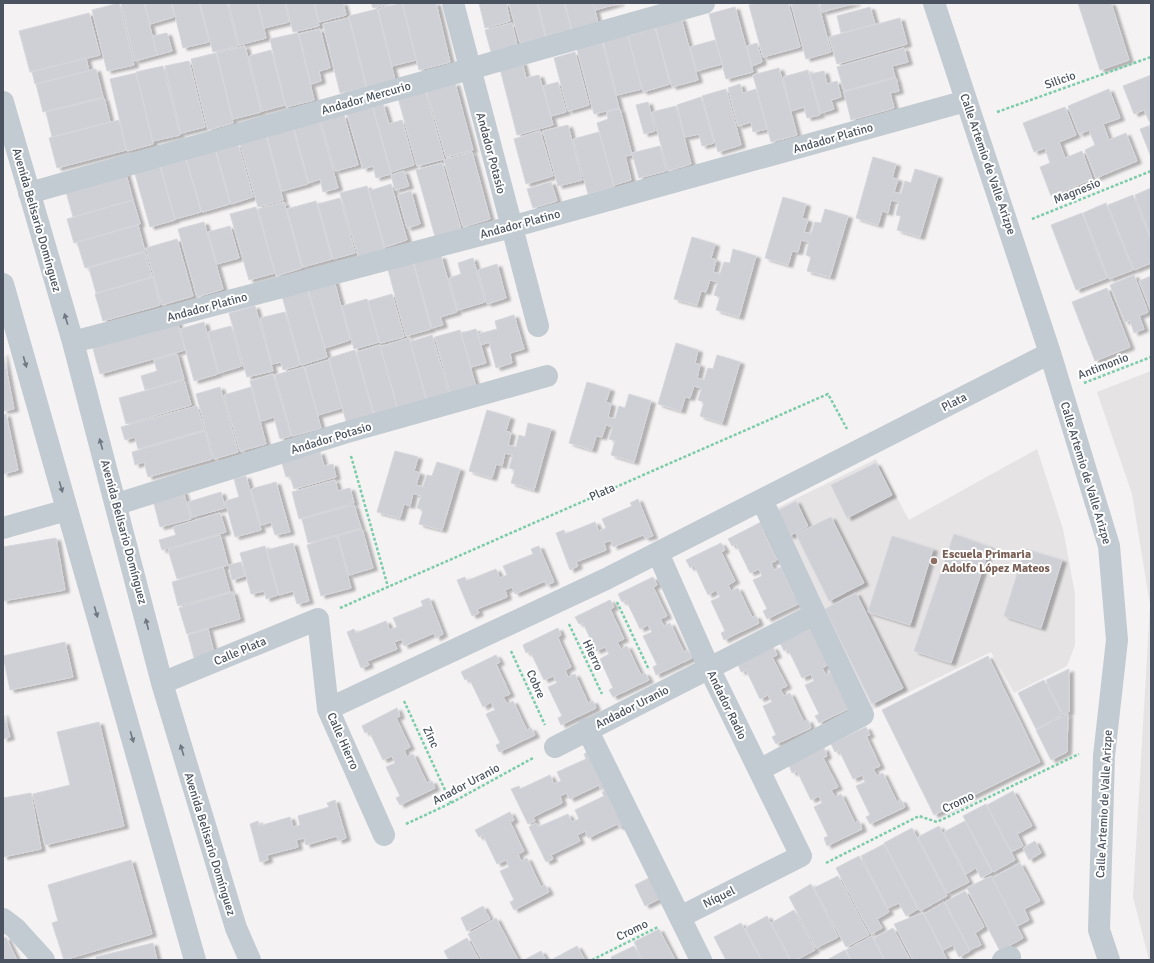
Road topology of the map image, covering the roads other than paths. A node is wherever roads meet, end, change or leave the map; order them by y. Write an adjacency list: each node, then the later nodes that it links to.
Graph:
1 (454, 3): 4 (street, Andador Potasio)
2 (704, 3): 4 (street, Andador Mercurio)
3 (934, 3): 6 (street, Calle Artemio de Valle Arizpe)
4 (470, 69): 7 (street, Andador Mercurio); 8 (street, Andador Potasio)
5 (3, 102): 7 (street, Avenida Belisario Domínguez)
6 (970, 110): 8 (street, Andador Platino); 13 (street, Calle Artemio de Valle Arizpe)
7 (29, 193): 12 (street, Avenida Belisario Domínguez, one-way to 7)
8 (511, 227): 10 (street, Andador Potasio); 12 (street, Andador Platino)
9 (3, 284): 11 (street)
10 (538, 326)
11 (10, 335): 17 (street, one-way to 17)
12 (73, 342): 16 (street, Avenida Belisario Domínguez, one-way to 12)
13 (1050, 353): 15 (street, Plata); 36 (street, Calle Artemio de Valle Arizpe)
14 (547, 376): 16 (street, Andador Potasio)
15 (762, 500): 19 (street, Plata); 20 (street)
16 (117, 504): 23 (street, Avenida Belisario Domínguez, one-way to 16)
17 (67, 510): 18 (street); 33 (street, one-way to 33)
18 (3, 528)
19 (658, 553): 22 (street, Andador Radio); 24 (street, Plata)
20 (815, 614): 22 (street, Andador Uranio); 27 (street)
21 (318, 619): 23 (street, Calle Plata); 24 (street, Calle Hierro)
22 (709, 668): 25 (street, Andador Uranio); 27 (street, Andador Radio)
23 (162, 683): 34 (street, Avenida Belisario Domínguez, one-way to 23)
24 (328, 709): 28 (street, Calle Hierro)
25 (587, 729): 26 (street, Andador Uranio); 30 (street)
26 (555, 747)
27 (759, 770): 29 (street, Andador Radio)
28 (384, 835)
29 (801, 856): 30 (street, Níquel)
30 (680, 917): 35 (street)
31 (3, 919): 32 (street)
32 (39, 958)
33 (195, 960)
34 (250, 960)
35 (700, 960)
36 (1109, 960)

